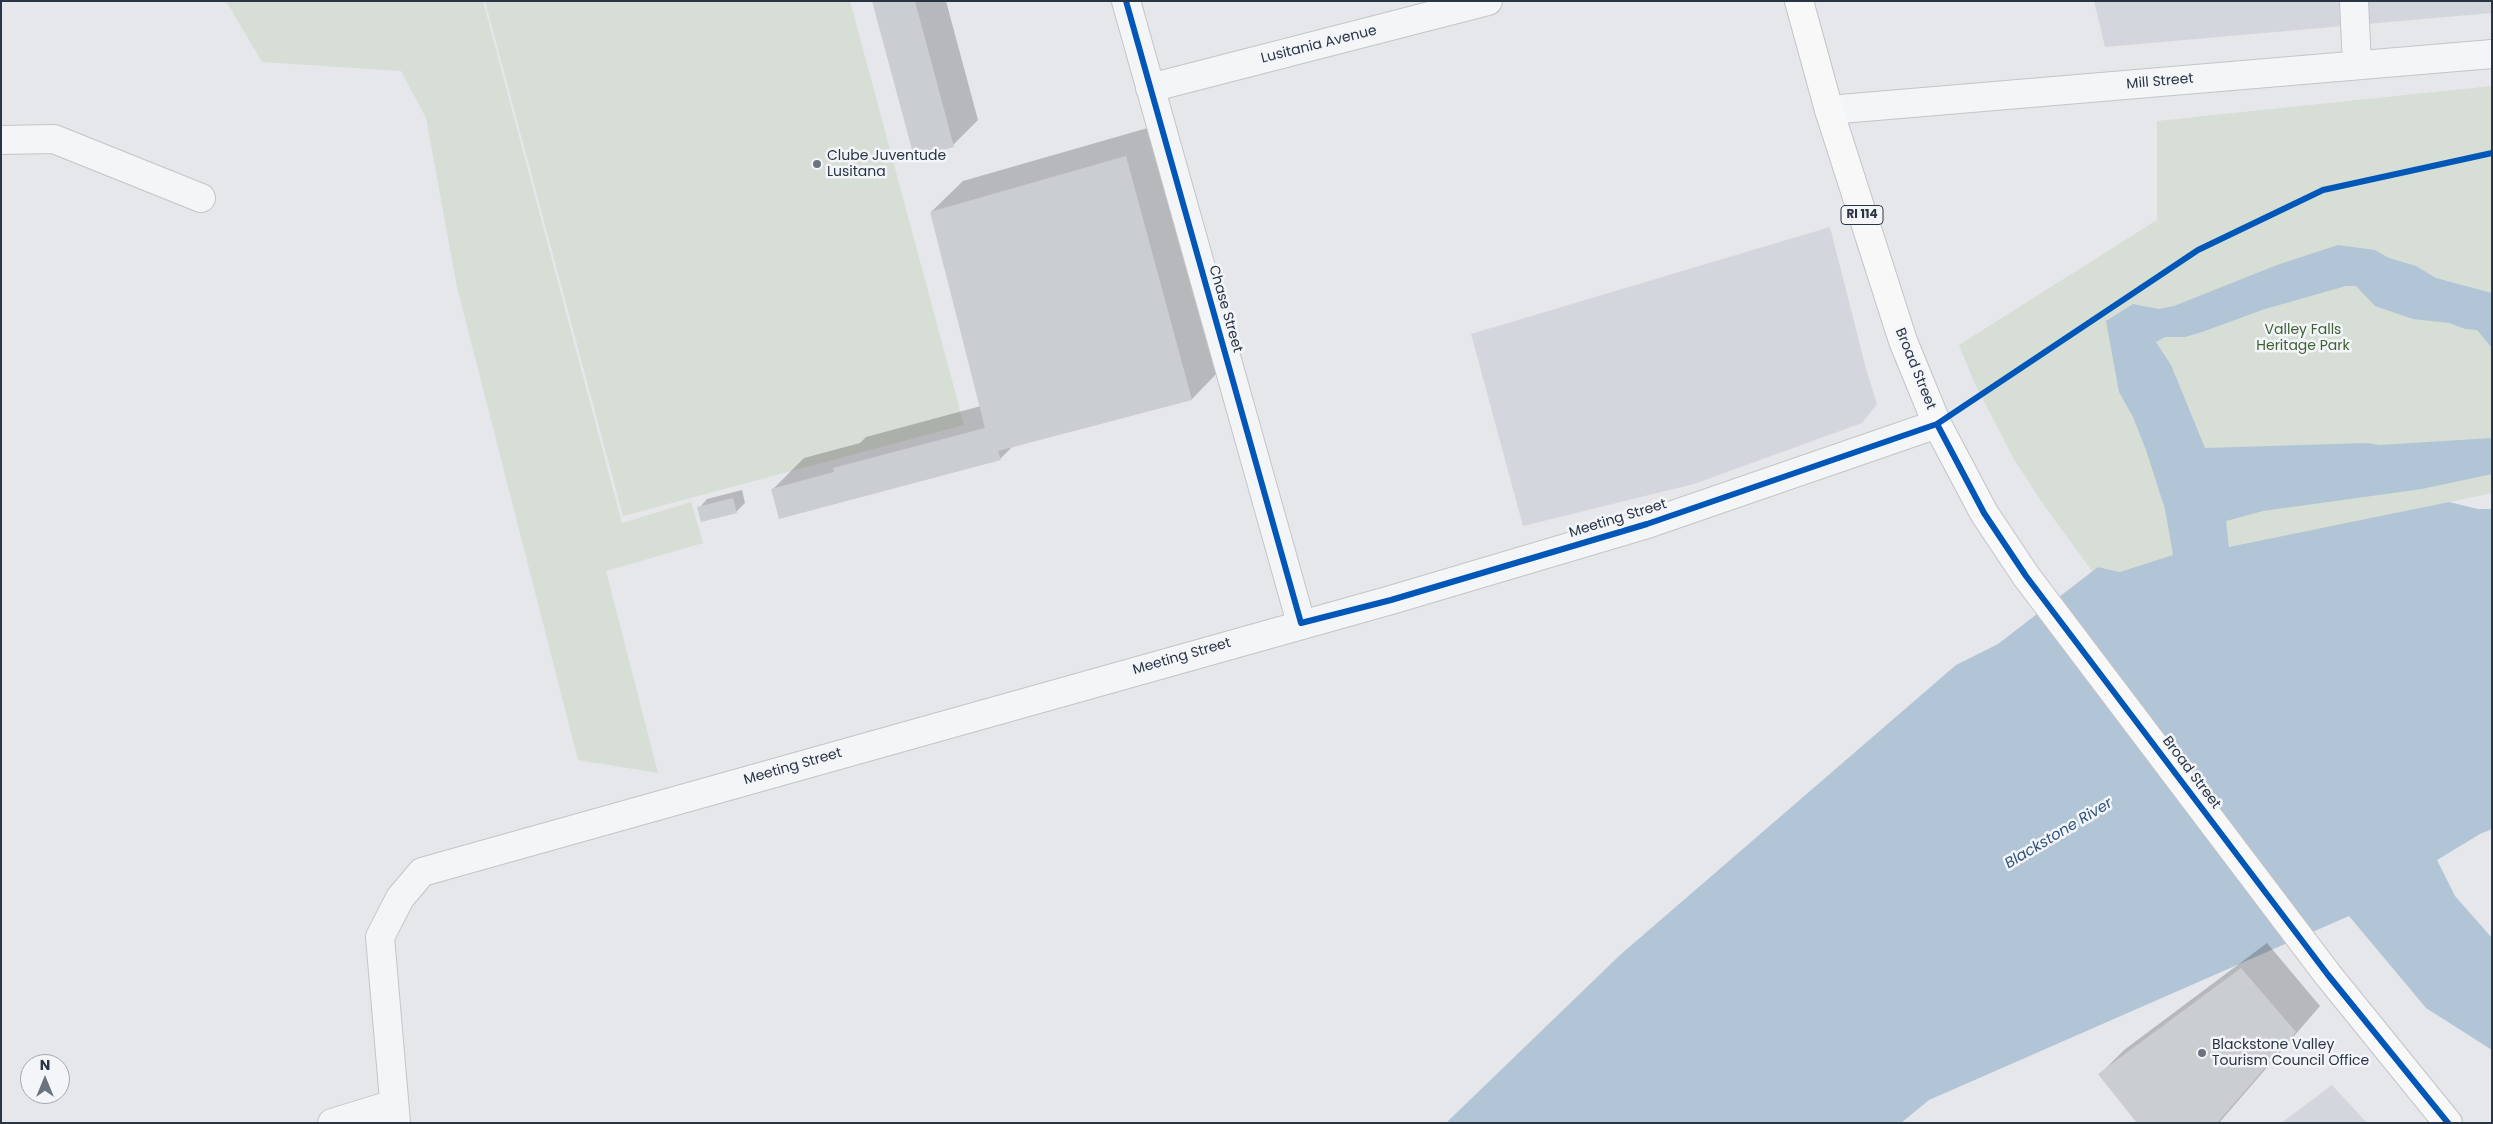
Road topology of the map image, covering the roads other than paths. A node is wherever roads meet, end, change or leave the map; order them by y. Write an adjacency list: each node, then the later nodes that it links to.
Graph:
1 (1126, 1): 7 (street, Chase Street)
2 (1488, 1): 7 (street, Lusitania Avenue)
3 (1800, 1): 8 (main road, Broad Street / RI 114)
4 (2354, 1): 6 (street)
5 (2492, 54): 6 (street, Mill Street)
6 (2357, 65): 8 (street, Mill Street)
7 (1150, 88): 12 (street, Chase Street)
8 (1829, 110): 11 (main road, Broad Street / RI 114)
9 (1, 140): 10 (street)
10 (201, 198)
11 (1937, 424): 12 (street, Meeting Street); 15 (main road, Broad Street / RI 114)
12 (1301, 623): 13 (street, Meeting Street)
13 (395, 1113): 14 (street)
14 (332, 1123)
15 (2448, 1123)

